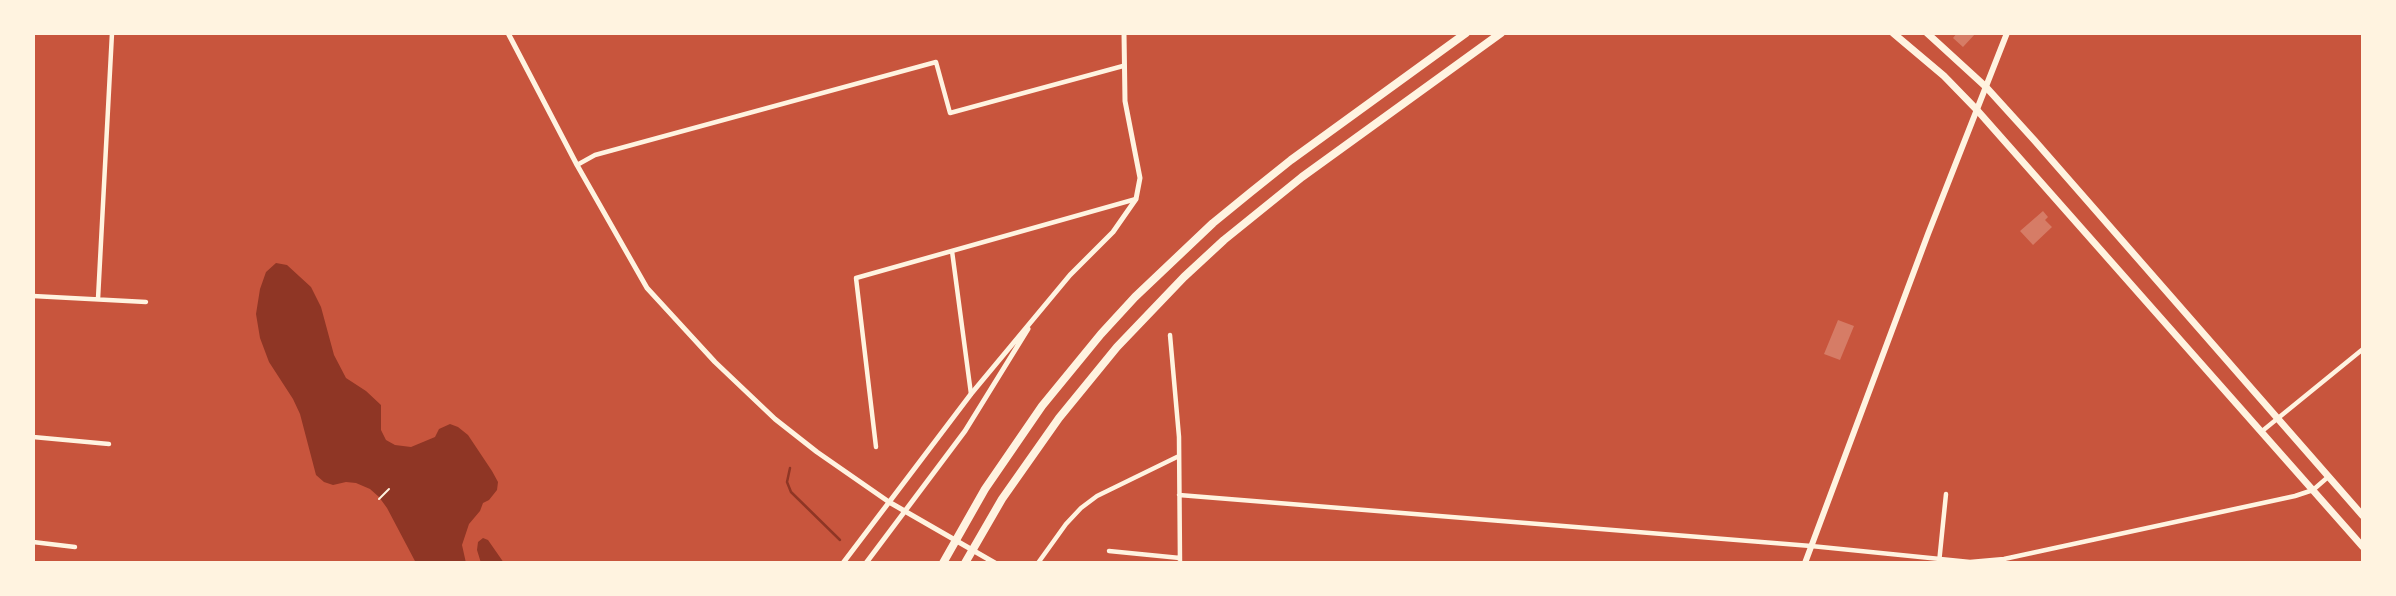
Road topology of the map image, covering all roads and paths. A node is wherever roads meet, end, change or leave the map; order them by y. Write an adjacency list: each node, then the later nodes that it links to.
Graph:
1 (112, 33): 16 (street)
2 (508, 33): 12 (street)
3 (1124, 33): 9 (street)
4 (1466, 33): 47 (highway)
5 (1501, 33): 43 (highway)
6 (1893, 33): 11 (main road)
7 (1927, 33): 10 (main road)
8 (2007, 33): 10 (main road)
9 (1123, 66): 12 (street); 13 (street)
10 (1986, 87): 11 (main road); 22 (main road)
11 (1977, 110): 23 (main road); 38 (main road)
12 (577, 165): 34 (street)
13 (1136, 199): 14 (street); 18 (street)
14 (952, 251): 21 (street); 26 (street)
15 (33, 296): 16 (street)
16 (98, 299): 17 (street)
17 (146, 302)
18 (1037, 314): 21 (street); 35 (street)
19 (1170, 335): 27 (street)
20 (2363, 349): 22 (street)
21 (971, 394): 34 (street)
22 (2278, 418): 23 (street); 28 (main road)
23 (2260, 432): 30 (main road)
24 (33, 437): 25 (street)
25 (109, 444)
26 (876, 447)
27 (1179, 456): 32 (street); 49 (street)
28 (2328, 477): 30 (street); 36 (main road)
29 (389, 489): 33 (path)
30 (2312, 490): 40 (main road); 44 (street)
31 (1946, 494): 44 (street)
32 (1179, 495): 38 (street); 42 (street)
33 (379, 499)
34 (889, 502): 35 (street); 45 (street)
35 (904, 511): 46 (street); 48 (street)
36 (2363, 516)
37 (33, 542): 39 (street)
38 (1811, 546): 44 (street); 50 (main road)
39 (75, 547)
40 (2363, 547)
41 (1109, 551): 42 (street)
42 (1180, 560)
43 (966, 561)
44 (1939, 561)
45 (843, 563)
46 (866, 563)
47 (943, 563)
48 (995, 563)
49 (1038, 563)
50 (1805, 563)

